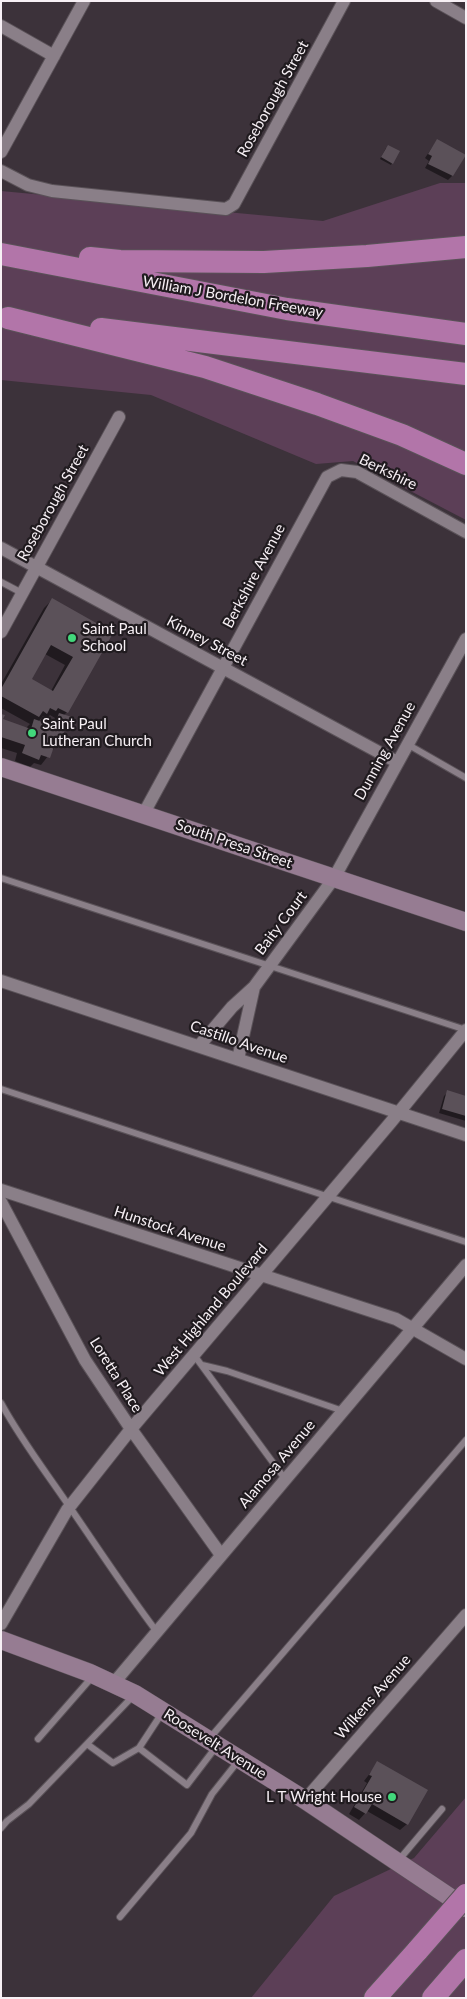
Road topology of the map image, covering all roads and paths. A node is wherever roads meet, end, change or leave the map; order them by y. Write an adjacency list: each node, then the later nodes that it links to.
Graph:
1 (84, 1): 6 (street)
2 (344, 1): 8 (street, Roseborough Street)
3 (436, 1): 4 (street)
4 (466, 18)
5 (1, 26): 6 (street)
6 (54, 56): 7 (street)
7 (1, 152)
8 (1, 171)
9 (461, 245): 10 (highway)
10 (1, 250)
11 (1, 254): 13 (highway, William J Bordelon Freeway)
12 (5, 317): 14 (highway); 16 (highway)
13 (466, 334)
14 (466, 374)
15 (119, 416): 20 (street, Roseborough Street)
16 (466, 464)
17 (344, 470): 18 (street, Berkshire); 25 (street, Berkshire Avenue)
18 (466, 532)
19 (1, 548): 20 (street, Kinney Street)
20 (36, 567): 22 (street, Roseborough Street); 25 (street, Kinney Street)
21 (1, 582): 22 (lane)
22 (22, 593): 23 (street, Roseborough Street)
23 (1, 632)
24 (466, 639): 26 (street, Dunning Avenue)
25 (222, 668): 27 (street, Kinney Street); 30 (street, Berkshire Avenue)
26 (407, 744): 27 (street, Dunning Avenue); 29 (lane)
27 (397, 762): 32 (street, Dunning Avenue)
28 (1, 767): 30 (main road, South Presa Street)
29 (466, 778)
30 (144, 814): 32 (main road, South Presa Street)
31 (1, 878): 34 (lane)
32 (334, 878): 33 (main road, South Presa Street); 34 (street, Baity Court)
33 (466, 922)
34 (270, 966): 36 (street, Baity Court); 37 (lane)
35 (1, 981): 38 (street, Castillo Avenue)
36 (254, 987): 38 (street, Baity Court); 39 (street, Baity Court)
37 (466, 1030): 41 (street, West Highland Boulevard)
38 (199, 1046): 39 (street, Castillo Avenue)
39 (238, 1059): 41 (street, Castillo Avenue)
40 (1, 1089): 44 (lane)
41 (398, 1113): 42 (street, Castillo Avenue); 44 (street, West Highland Boulevard)
42 (466, 1135)
43 (1, 1190): 48 (street, Hunstock Avenue)
44 (328, 1196): 46 (lane); 48 (street, West Highland Boulevard)
45 (1, 1202): 55 (street, Loretta Place)
46 (466, 1242)
47 (466, 1265): 49 (street, Alamosa Avenue)
48 (261, 1276): 49 (street, Hunstock Avenue); 50 (street, West Highland Boulevard)
49 (413, 1327): 51 (street, Hunstock Avenue); 54 (street, Alamosa Avenue)
50 (194, 1355): 52 (lane); 55 (street, West Highland Boulevard)
51 (466, 1359)
52 (202, 1365): 54 (lane); 57 (lane)
53 (1, 1403): 58 (lane)
54 (343, 1411): 57 (street, Alamosa Avenue)
55 (131, 1429): 58 (street, West Highland Boulevard); 59 (street, Loretta Place)
56 (466, 1440): 69 (lane)
57 (286, 1479): 59 (street, Alamosa Avenue)
58 (70, 1506): 61 (street, West Highland Boulevard); 62 (lane)
59 (221, 1555): 62 (street, Alamosa Avenue)
60 (466, 1615): 73 (street, Wilkens Avenue)
61 (1, 1624)
62 (157, 1632): 65 (street, Alamosa Avenue)
63 (1, 1640): 64 (main road, Roosevelt Avenue)
64 (94, 1675): 65 (main road, Roosevelt Avenue); 68 (lane)
65 (113, 1684): 66 (main road, Roosevelt Avenue)
66 (134, 1694): 67 (main road, Roosevelt Avenue); 70 (lane)
67 (163, 1712): 69 (main road, Roosevelt Avenue); 71 (lane)
68 (38, 1739)
69 (213, 1743): 71 (lane); 72 (main road, Roosevelt Avenue)
70 (87, 1744): 71 (lane); 75 (lane)
71 (139, 1748)
72 (240, 1759): 73 (main road, Roosevelt Avenue); 79 (lane)
73 (305, 1800): 76 (main road, Roosevelt Avenue)
74 (442, 1809): 76 (lane)
75 (1, 1828)
76 (398, 1862): 78 (main road, Roosevelt Avenue)
77 (466, 1895): 81 (highway, bridge)
78 (466, 1908)
79 (120, 1917)
80 (466, 1960): 82 (highway)
81 (374, 1998)
82 (433, 1998)

